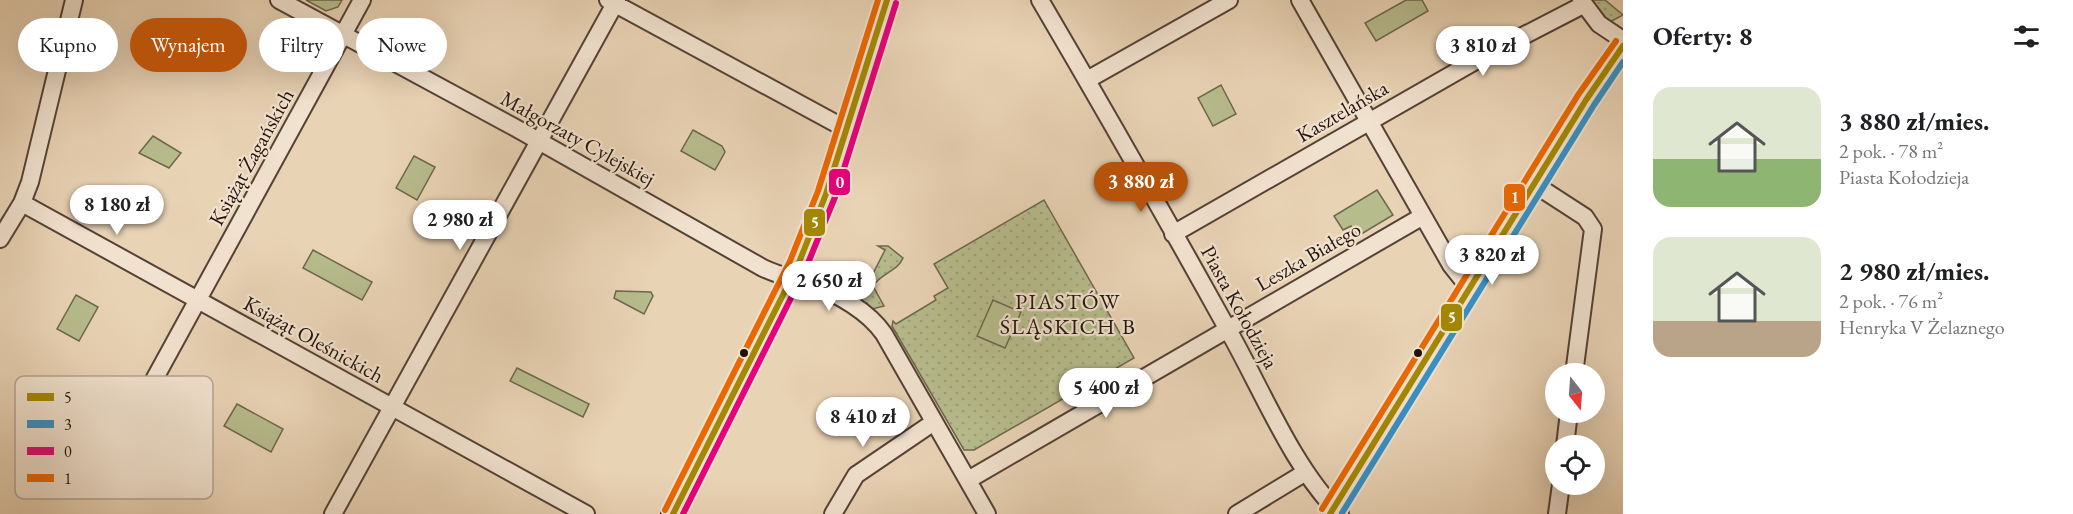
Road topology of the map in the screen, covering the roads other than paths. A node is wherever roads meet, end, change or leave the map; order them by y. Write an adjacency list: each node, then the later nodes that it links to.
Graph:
1 (74, 0): 20 (street)
2 (279, 0): 10 (street, Małgorzaty Cylejskiej)
3 (362, 0): 11 (street, Książąt Żagańskich)
4 (887, 0): 17 (street)
5 (1040, 0): 15 (street, Piasta Kołodzieja)
6 (1229, 0): 15 (street)
7 (1300, 0): 16 (street)
8 (613, 1): 17 (street); 18 (street)
9 (1582, 3): 12 (street, Kasztelańska); 16 (street, Kasztelańska)
10 (313, 18)
11 (344, 34): 18 (street, Małgorzaty Cylejskiej)
12 (1623, 40)
13 (1623, 46): 19 (street)
14 (323, 72): 26 (street, Książąt Żagańskich)
15 (1087, 80): 22 (street, Piasta Kołodzieja)
16 (1370, 122): 21 (street); 22 (street, Kasztelańska)
17 (846, 129): 24 (street)
18 (539, 141): 24 (street, Małgorzaty Cylejskiej); 30 (street)
19 (1534, 184): 25 (street); 28 (street)
20 (22, 203): 23 (street); 26 (street, Książąt Oleśnickich)
21 (1423, 216): 25 (street); 27 (street, Leszka Białego)
22 (1173, 234): 27 (street, Piasta Kołodzieja)
23 (0, 239)
24 (791, 280): 31 (street, Małgorzaty Cylejskiej); 38 (street)
25 (1470, 289): 35 (street)
26 (196, 300): 29 (street, Książąt Żagańskich); 30 (street, Książąt Oleśnickich)
27 (1228, 328): 32 (street, Piasta Kołodzieja); 33 (street, Leszka Białego)
28 (1575, 363)
29 (155, 376)
30 (392, 408): 36 (street); 37 (street, Książąt Oleśnickich)
31 (934, 422): 33 (street); 39 (street)
32 (1306, 472): 35 (street, Piasta Kołodzieja); 41 (street)
33 (968, 480): 40 (street)
34 (1560, 495): 42 (street)
35 (1334, 512)
36 (333, 514)
37 (586, 514)
38 (674, 514)
39 (833, 514)
40 (987, 514)
41 (1237, 514)
42 (1557, 514)

